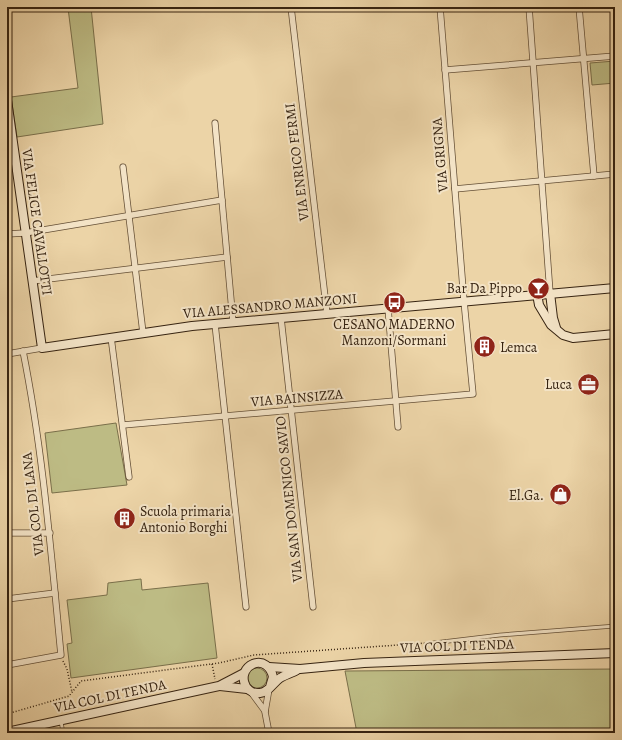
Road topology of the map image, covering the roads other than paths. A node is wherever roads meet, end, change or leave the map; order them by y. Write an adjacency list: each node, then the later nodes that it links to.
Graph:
1 (291, 7): 29 (street, VIA ENRICO FERMI)
2 (440, 7): 8 (street, VIA GRIGNA)
3 (529, 7): 7 (street)
4 (579, 7): 6 (street)
5 (615, 56): 6 (street)
6 (584, 58): 7 (street); 14 (street)
7 (533, 62): 8 (street); 15 (street)
8 (445, 70): 16 (street, VIA GRIGNA)
9 (7, 101): 11 (main road, VIA FELICE CAVALLOTTI)
10 (215, 123): 17 (street)
11 (10, 140): 19 (main road, VIA FELICE CAVALLOTTI)
12 (123, 167): 18 (street)
13 (615, 174): 14 (street)
14 (594, 176): 15 (street)
15 (542, 182): 16 (street); 25 (street)
16 (454, 189): 27 (street, VIA GRIGNA)
17 (222, 200): 18 (street); 21 (street)
18 (130, 216): 19 (street); 22 (street)
19 (25, 233): 20 (street); 23 (main road, VIA FELICE CAVALLOTTI)
20 (7, 234)
21 (227, 257): 22 (street); 31 (street)
22 (135, 268): 23 (street); 34 (street)
23 (32, 281): 37 (main road, VIA FELICE CAVALLOTTI)
24 (615, 288): 25 (main road, VIA ALESSANDRO MANZONI)
25 (550, 293): 26 (main road, VIA ALESSANDRO MANZONI); 33 (main road)
26 (536, 294): 27 (main road, VIA ALESSANDRO MANZONI); 33 (main road)
27 (464, 301): 28 (main road, VIA ALESSANDRO MANZONI); 40 (street, VIA GRIGNA)
28 (388, 308): 29 (main road, VIA ALESSANDRO MANZONI); 41 (street)
29 (327, 314): 30 (main road, VIA ALESSANDRO MANZONI)
30 (281, 318): 31 (main road, VIA ALESSANDRO MANZONI); 42 (street, VIA SAN DOMENICO SAVIO)
31 (233, 322): 32 (main road, VIA ALESSANDRO MANZONI)
32 (215, 324): 34 (main road, VIA ALESSANDRO MANZONI); 43 (street)
33 (557, 331): 35 (main road)
34 (143, 333): 36 (main road, VIA ALESSANDRO MANZONI)
35 (615, 334)
36 (111, 337): 37 (main road, VIA ALESSANDRO MANZONI); 44 (street)
37 (42, 348): 38 (street, VIA ALESSANDRO MANZONI)
38 (23, 351): 39 (street, VIA ALESSANDRO MANZONI); 48 (street, VIA COL DI LANA)
39 (7, 354)
40 (473, 394): 41 (street, VIA BAINSIZZA)
41 (396, 401): 42 (street, VIA BAINSIZZA); 45 (street)
42 (291, 411): 43 (street, VIA BAINSIZZA); 52 (street, VIA SAN DOMENICO SAVIO)
43 (226, 416): 44 (street, VIA BAINSIZZA); 51 (street)
44 (123, 425): 46 (street)
45 (398, 427)
46 (130, 477)
47 (7, 533): 48 (street)
48 (50, 533): 49 (street, VIA COL DI LANA)
49 (55, 593): 50 (street); 56 (street, VIA COL DI LANA)
50 (7, 598)
51 (246, 607)
52 (312, 607)
53 (615, 626): 54 (lane)
54 (433, 643)
55 (615, 653): 58 (main road, VIA COL DI TENDA)
56 (7, 665)
57 (269, 667): 58 (main road, VIA COL DI TENDA); 59 (main road, VIA COL DI TENDA); 61 (main road)
58 (300, 669): 61 (main road, VIA COL DI TENDA)
59 (244, 673): 60 (main road, VIA COL DI TENDA); 62 (main road)
60 (219, 686): 62 (main road, VIA COL DI TENDA); 64 (main road, VIA COL DI TENDA)
61 (270, 688): 62 (main road, VIA COL DI TENDA); 63 (street)
62 (249, 690): 63 (street)
63 (265, 712): 67 (street)
64 (61, 720): 65 (main road, VIA COL DI TENDA); 66 (lane)
65 (7, 732)
66 (63, 733)
67 (268, 733)

